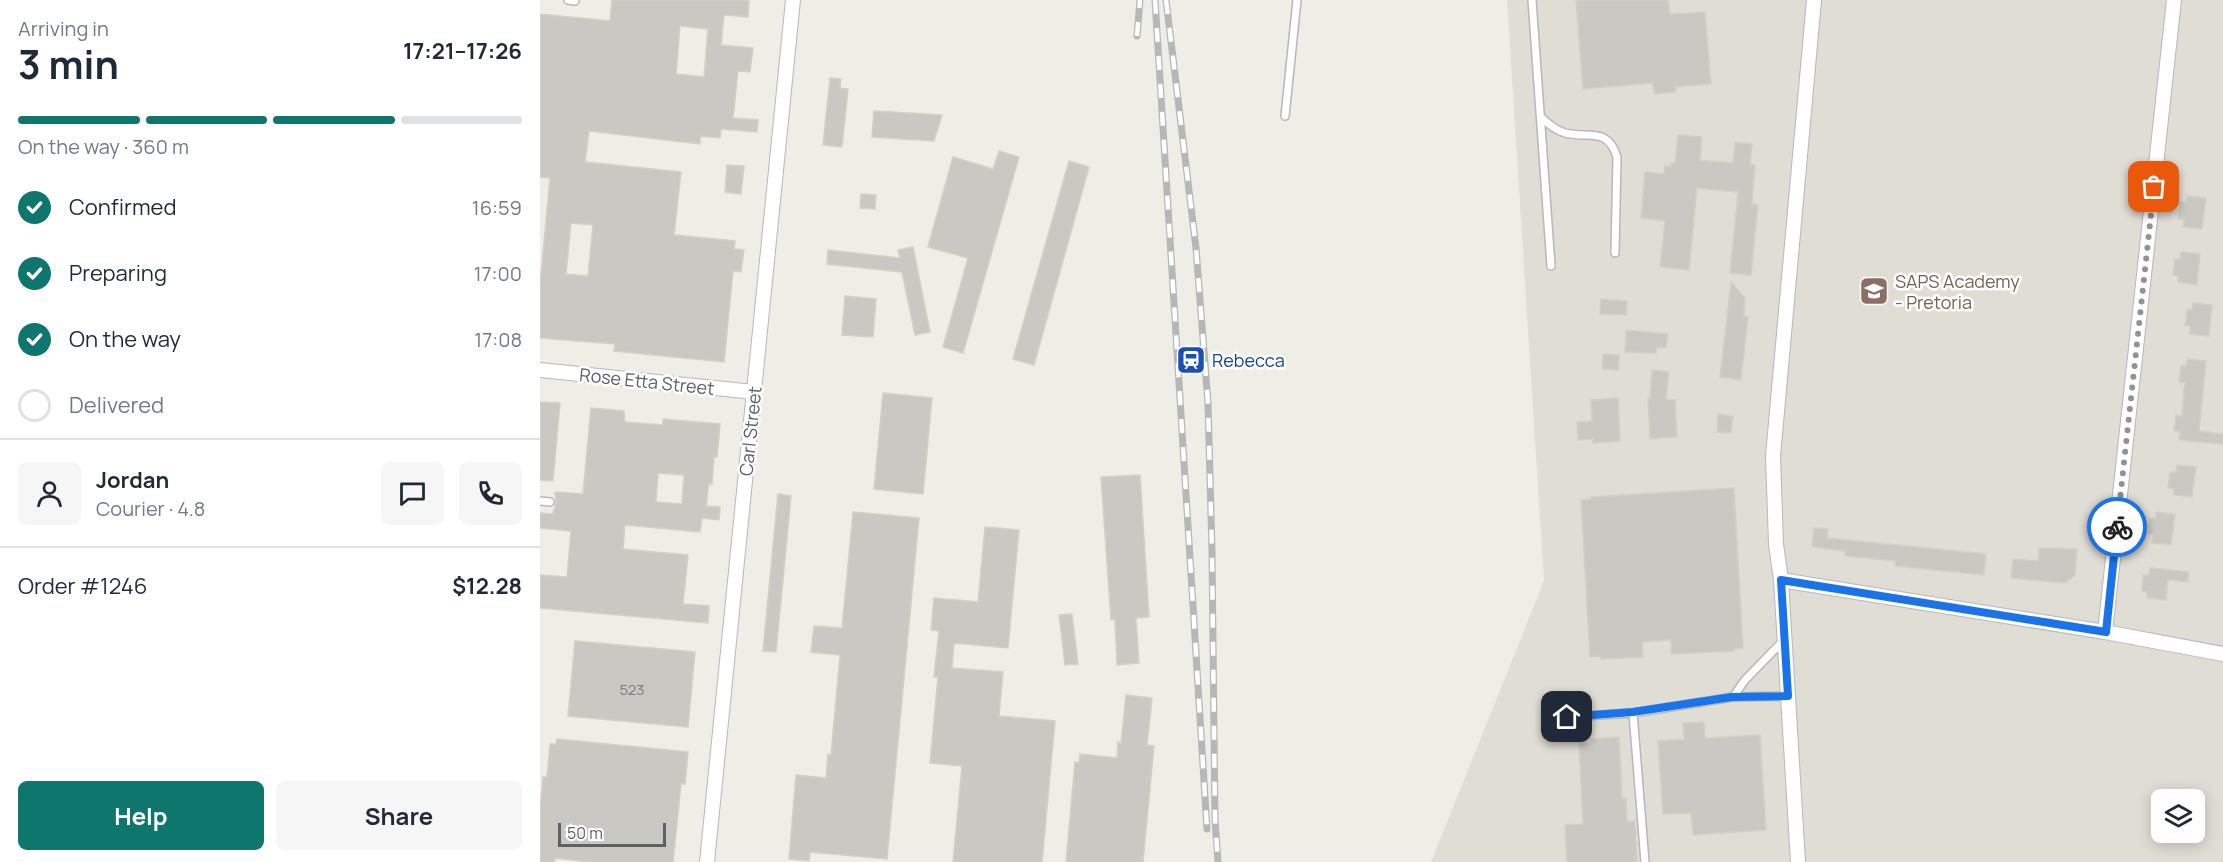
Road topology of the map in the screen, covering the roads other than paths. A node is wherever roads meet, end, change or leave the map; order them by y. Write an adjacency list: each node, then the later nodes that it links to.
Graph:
1 (568, 0): 7 (lane)
2 (793, 0): 13 (street, Carl Street)
3 (1297, 0): 8 (lane)
4 (1532, 0): 9 (lane)
5 (1814, 0): 16 (street)
6 (2174, 0): 17 (street)
7 (575, 1)
8 (1285, 116)
9 (1541, 117): 10 (lane); 11 (lane)
10 (1615, 253)
11 (1551, 266)
12 (540, 370): 13 (street, Rose Etta Street)
13 (754, 392): 24 (street, Carl Street)
14 (540, 501): 15 (lane)
15 (550, 502)
16 (1781, 580): 17 (street); 18 (street)
17 (2106, 632): 19 (street)
18 (1785, 640): 20 (street); 21 (lane)
19 (2223, 654)
20 (1788, 696): 21 (lane); 26 (street)
21 (1732, 697): 22 (lane)
22 (1633, 712): 23 (lane); 25 (lane)
23 (1567, 717)
24 (707, 862)
25 (1645, 862)
26 (1798, 862)

